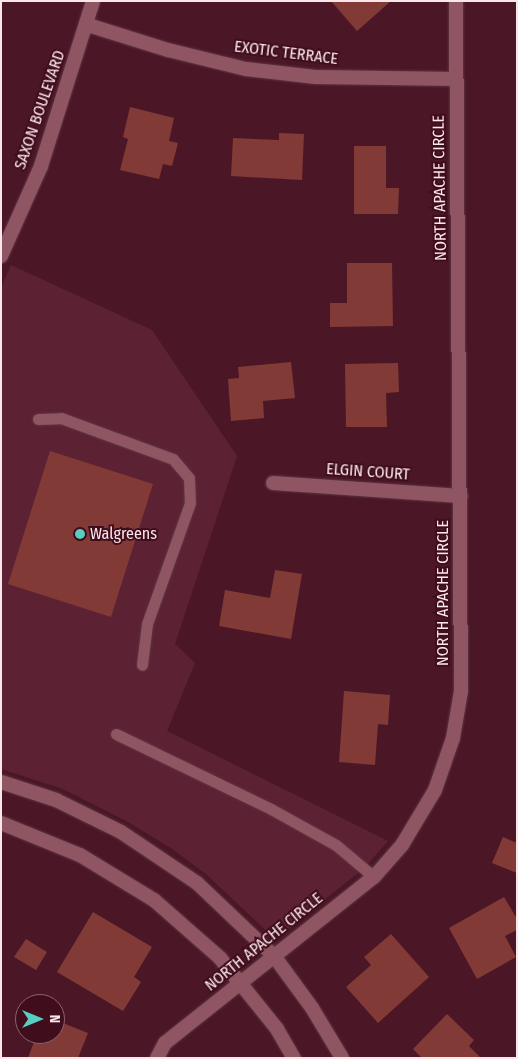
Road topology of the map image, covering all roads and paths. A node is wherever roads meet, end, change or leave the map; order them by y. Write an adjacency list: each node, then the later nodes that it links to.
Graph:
1 (93, 1): 3 (street, SAXON BOULEVARD)
2 (456, 1): 4 (street, NORTH APACHE CIRCLE)
3 (88, 25): 4 (street, EXOTIC TERRACE); 5 (street, SAXON BOULEVARD)
4 (456, 79): 8 (street, NORTH APACHE CIRCLE)
5 (1, 256)
6 (38, 419): 9 (lane)
7 (273, 483): 8 (street, ELGIN COURT)
8 (461, 496): 13 (street, NORTH APACHE CIRCLE)
9 (142, 665)
10 (116, 734): 13 (lane)
11 (1, 782): 14 (street)
12 (1, 823): 15 (street)
13 (374, 876): 14 (street, NORTH APACHE CIRCLE)
14 (274, 956): 15 (street, NORTH APACHE CIRCLE); 18 (street)
15 (240, 984): 16 (street, NORTH APACHE CIRCLE); 17 (street)
16 (157, 1058)
17 (294, 1058)
18 (342, 1058)

